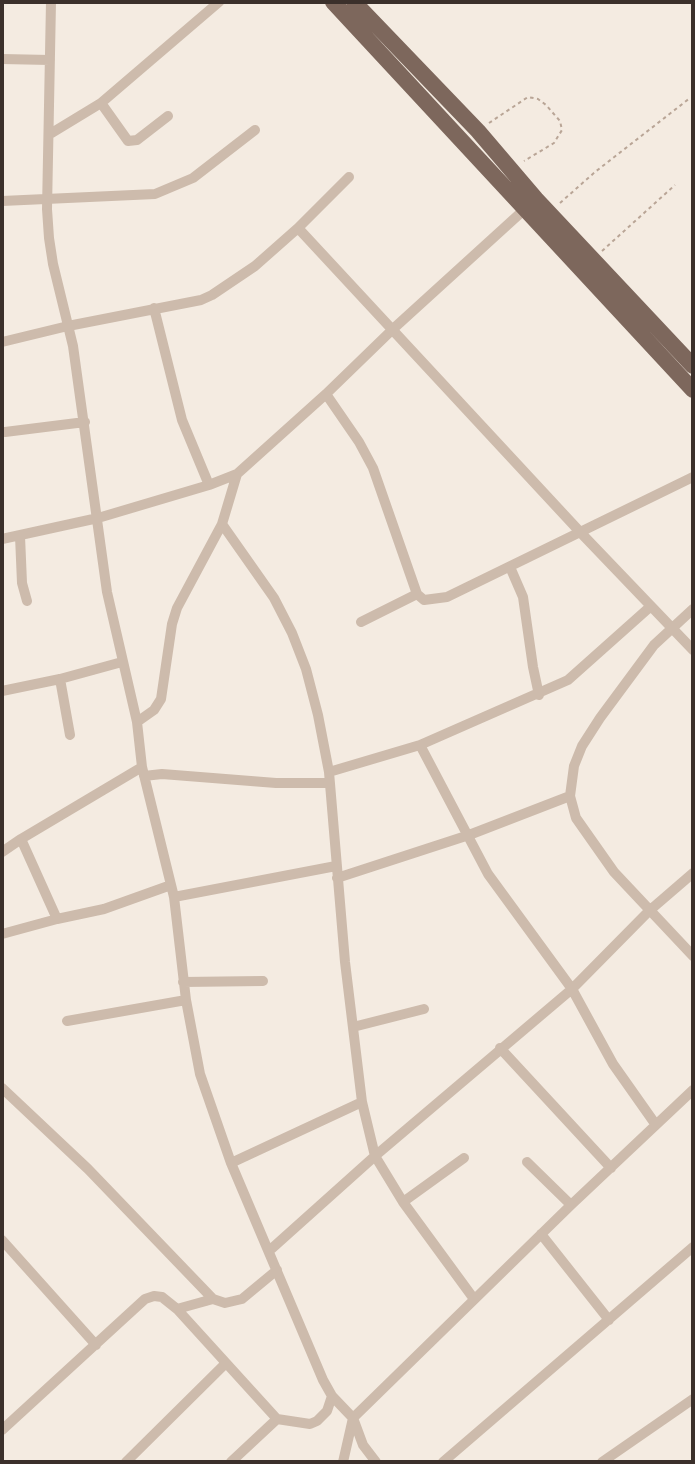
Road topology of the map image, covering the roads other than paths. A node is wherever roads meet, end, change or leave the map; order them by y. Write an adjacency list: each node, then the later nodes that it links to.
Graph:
1 (51, 2): 6 (street)
2 (219, 2): 7 (street)
3 (332, 2): 14 (main road)
4 (354, 2): 20 (main road)
5 (2, 59): 6 (street)
6 (50, 61): 10 (street)
7 (101, 103): 8 (street); 10 (street)
8 (168, 116)
9 (255, 130): 13 (street)
10 (50, 134): 13 (street)
11 (349, 177): 15 (street)
12 (2, 201): 13 (street)
13 (47, 201): 17 (street)
14 (526, 208): 18 (street); 21 (main road)
15 (298, 228): 16 (street); 18 (street)
16 (154, 308): 17 (street); 27 (street)
17 (68, 326): 19 (street); 23 (street)
18 (393, 329): 22 (street); 30 (street)
19 (2, 342)
20 (693, 366)
21 (693, 390)
22 (326, 394): 25 (street); 34 (street)
23 (85, 422): 24 (street); 28 (street)
24 (5, 432)
25 (237, 474): 27 (street); 29 (street)
26 (693, 477): 30 (street)
27 (209, 485): 28 (street)
28 (98, 518): 31 (street); 41 (street)
29 (222, 524): 45 (street); 49 (street)
30 (581, 533): 33 (street); 36 (street)
31 (20, 536): 32 (street); 35 (street)
32 (2, 539)
33 (510, 567): 34 (street); 44 (street)
34 (417, 594): 38 (street)
35 (27, 601)
36 (651, 606): 39 (street); 44 (street)
37 (693, 610): 39 (street)
38 (361, 622)
39 (672, 628): 40 (street); 50 (street)
40 (693, 650)
41 (122, 662): 42 (street); 45 (street)
42 (60, 680): 43 (street); 46 (street)
43 (2, 691)
44 (539, 695): 47 (street)
45 (137, 722): 48 (street)
46 (70, 735)
47 (420, 745): 49 (street); 51 (street)
48 (143, 771): 49 (street); 52 (street); 57 (street)
49 (330, 778): 54 (street)
50 (570, 796): 51 (street); 58 (street)
51 (469, 835): 56 (street); 64 (street)
52 (21, 839): 53 (street); 59 (street)
53 (2, 852)
54 (336, 866): 56 (street); 57 (street)
55 (693, 873): 58 (street)
56 (337, 878): 68 (street)
57 (173, 891): 59 (street); 63 (street)
58 (649, 911): 61 (street); 64 (street)
59 (57, 919): 60 (street)
60 (2, 934)
61 (693, 956)
62 (263, 981): 63 (street)
63 (183, 982): 65 (street)
64 (572, 989): 69 (street); 73 (street)
65 (186, 1000): 67 (street); 77 (street)
66 (424, 1009): 68 (street)
67 (67, 1021)
68 (353, 1027): 72 (street)
69 (500, 1048): 74 (street); 78 (street)
70 (2, 1088): 86 (street)
71 (693, 1090): 73 (street)
72 (362, 1101): 74 (street); 77 (street)
73 (656, 1125): 78 (street)
74 (375, 1156): 79 (street); 84 (street)
75 (464, 1158): 79 (street)
76 (527, 1162): 80 (street)
77 (231, 1163): 84 (street)
78 (611, 1168): 80 (street)
79 (403, 1202): 87 (street)
80 (571, 1205): 81 (street)
81 (541, 1234): 87 (street); 89 (street)
82 (2, 1240): 90 (street)
83 (693, 1247): 89 (street)
84 (269, 1251): 85 (street)
85 (277, 1270): 86 (street); 92 (street)
86 (213, 1299): 88 (street)
87 (474, 1299): 94 (street)
88 (177, 1309): 90 (street); 91 (street)
89 (609, 1320): 101 (street)
90 (96, 1345): 96 (street)
91 (226, 1363): 95 (street); 97 (street)
92 (332, 1396): 94 (street); 95 (street)
93 (693, 1399): 102 (street)
94 (353, 1418): 99 (street); 100 (street)
95 (277, 1419): 98 (street)
96 (4, 1423)
97 (126, 1462)
98 (231, 1462)
99 (343, 1462)
100 (376, 1462)
101 (443, 1462)
102 (602, 1462)

